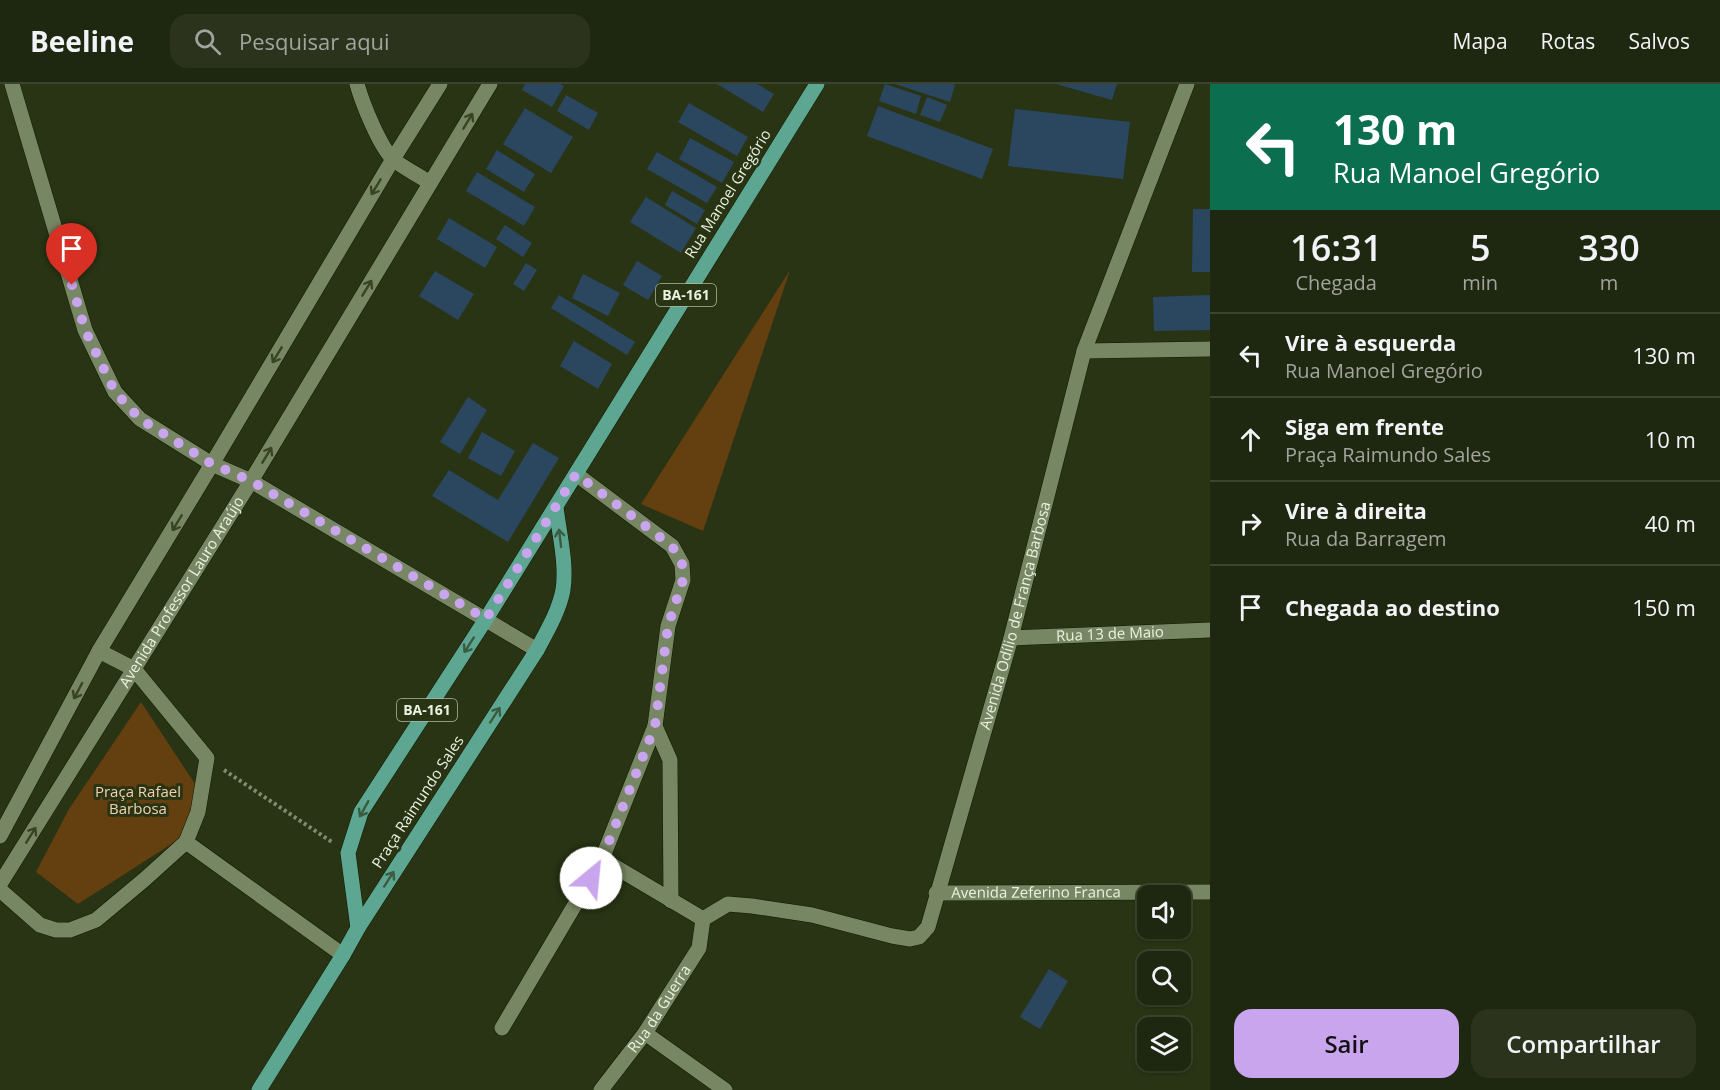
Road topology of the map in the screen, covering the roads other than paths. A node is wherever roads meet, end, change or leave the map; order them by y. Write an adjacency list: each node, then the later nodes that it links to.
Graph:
1 (12, 84): 11 (street)
2 (357, 84): 7 (street)
3 (440, 84): 7 (street)
4 (490, 84): 8 (street, Avenida Professor Lauro Araújo, one-way to 4)
5 (817, 84): 12 (main road, Rua Manoel Gregório / BA-161)
6 (1187, 84): 10 (street, Avenida Odílio de França Barbosa)
7 (393, 159): 8 (street); 11 (street, one-way to 11)
8 (430, 183): 13 (street, Avenida Professor Lauro Araújo, one-way to 8)
9 (1210, 349): 10 (street)
10 (1084, 351): 17 (street, Avenida Odílio de França Barbosa)
11 (212, 464): 13 (street); 19 (street, one-way to 19)
12 (576, 474): 14 (main road, Rua Manoel Gregório / BA-161); 21 (street)
13 (251, 481): 15 (street); 20 (street, Avenida Professor Lauro Araújo)
14 (556, 507): 15 (main road, Praça Raimundo Sales / BA-161); 18 (main road, Praça Raimundo Sales, one-way to 14)
15 (486, 619): 18 (street); 31 (main road, Praça Raimundo Sales / BA-161, one-way to 31)
16 (1210, 630): 17 (street, Rua 13 de Maio)
17 (1011, 638): 28 (street, Avenida Odílio de França Barbosa)
18 (537, 650): 31 (main road, Praça Raimundo Sales, one-way to 18)
19 (99, 651): 20 (street); 22 (street, one-way to 22)
20 (134, 669): 23 (street); 25 (street, Avenida Professor Lauro Araújo, one-way to 20)
21 (655, 726): 24 (street); 29 (street)
22 (0, 836)
23 (186, 842): 26 (street); 32 (street)
24 (602, 859): 29 (street); 33 (street)
25 (0, 884)
26 (0, 890)
27 (1210, 892): 28 (street, Avenida Zeferino Franca)
28 (936, 893): 30 (street, Avenida Odílio de França Barbosa)
29 (671, 901): 30 (street)
30 (703, 919): 34 (street, Rua da Guerra)
31 (358, 928): 32 (main road, Praça Raimundo Sales)
32 (343, 955): 35 (main road, Praça Raimundo Sales)
33 (502, 1028)
34 (645, 1032): 36 (street, Rua da Guerra); 37 (street)
35 (259, 1090)
36 (601, 1090)
37 (725, 1090)

